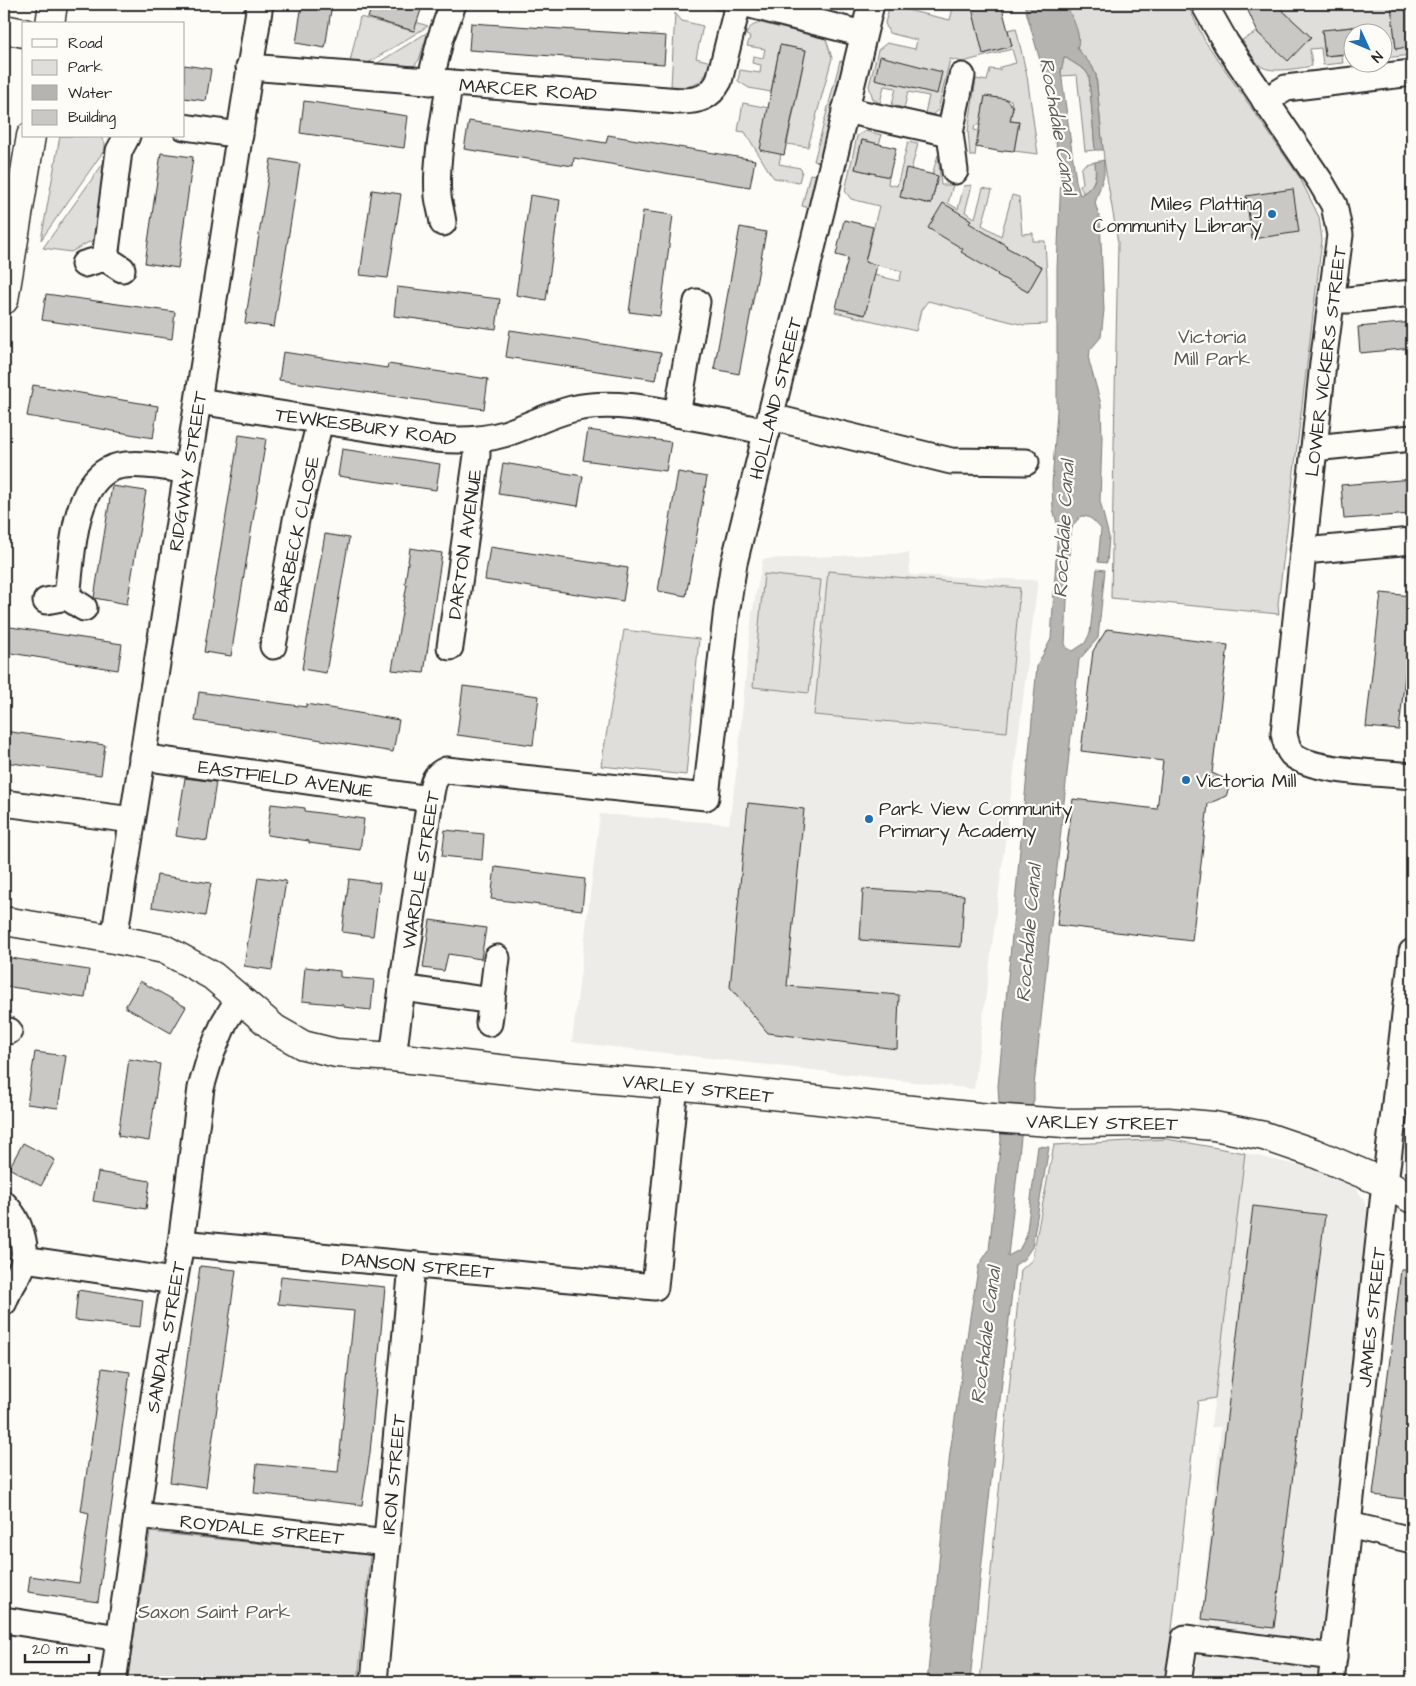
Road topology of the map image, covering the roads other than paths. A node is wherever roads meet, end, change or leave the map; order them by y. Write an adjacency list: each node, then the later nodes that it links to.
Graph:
1 (53, 4): 8 (street)
2 (260, 4): 12 (street, RIDGWAY STREET)
3 (452, 4): 15 (street)
4 (738, 4): 15 (street, MARCER ROAD)
5 (746, 4): 11 (street)
6 (871, 4): 11 (street, HOLLAND STREET)
7 (1204, 4): 16 (street, LOWER VICKERS STREET)
8 (50, 22)
9 (4, 29): 10 (street)
10 (22, 32)
11 (864, 34): 17 (street, HOLLAND STREET)
12 (249, 68): 15 (street, MARCER ROAD); 20 (street, RIDGWAY STREET)
13 (1412, 73): 16 (street)
14 (962, 76): 19 (street)
15 (440, 83): 24 (street)
16 (1265, 101): 28 (street, LOWER VICKERS STREET)
17 (845, 110): 19 (street); 33 (street, HOLLAND STREET)
18 (185, 127): 20 (street)
19 (950, 133): 23 (street)
20 (240, 135): 30 (street, RIDGWAY STREET)
21 (31, 138): 27 (street)
22 (125, 138): 25 (street)
23 (955, 171)
24 (443, 223)
25 (104, 264)
26 (1412, 293): 28 (street)
27 (4, 300)
28 (1331, 300): 36 (street, LOWER VICKERS STREET)
29 (698, 302): 31 (street)
30 (198, 401): 32 (street, TEWKESBURY ROAD); 38 (street, RIDGWAY STREET)
31 (676, 414): 33 (street, TEWKESBURY ROAD); 35 (street, TEWKESBURY ROAD)
32 (320, 421): 35 (street, TEWKESBURY ROAD); 42 (street, BARBECK CLOSE)
33 (769, 425): 37 (street, TEWKESBURY ROAD); 46 (street, HOLLAND STREET)
34 (1412, 438): 36 (street)
35 (476, 440): 43 (street, DARTON AVENUE)
36 (1314, 448): 40 (street, LOWER VICKERS STREET)
37 (1026, 462)
38 (187, 471): 41 (street); 44 (street, RIDGWAY STREET)
39 (1412, 540): 40 (street)
40 (1304, 551): 45 (street, LOWER VICKERS STREET)
41 (66, 602)
42 (273, 646)
43 (450, 647)
44 (142, 757): 47 (street, EASTFIELD AVENUE); 49 (street, RIDGWAY STREET)
45 (1412, 776)
46 (706, 797): 47 (street, WARDLE STREET)
47 (430, 799): 54 (street, WARDLE STREET)
48 (4, 803): 49 (street)
49 (132, 820): 51 (street, RIDGWAY STREET)
50 (4, 921): 51 (street, VARLEY STREET)
51 (114, 939): 55 (street, VARLEY STREET)
52 (1412, 952): 56 (street, JAMES STREET)
53 (497, 958): 54 (street)
54 (402, 988): 57 (street, WARDLE STREET)
55 (239, 999): 57 (street, VARLEY STREET); 62 (street, SANDAL STREET)
56 (1409, 1001): 59 (street, JAMES STREET)
57 (393, 1057): 58 (street, VARLEY STREET)
58 (675, 1085): 59 (street, VARLEY STREET); 64 (street, DANSON STREET)
59 (1385, 1183): 60 (street, VARLEY STREET); 68 (street, JAMES STREET)
60 (1412, 1199)
61 (4, 1204): 63 (street)
62 (181, 1243): 64 (street, DANSON STREET); 65 (street, SANDAL STREET)
63 (24, 1260): 65 (street); 66 (street)
64 (412, 1265): 70 (street, IRON STREET)
65 (174, 1281): 67 (street, SANDAL STREET)
66 (4, 1302)
67 (137, 1515): 70 (street, ROYDALE STREET); 72 (street, SANDAL STREET)
68 (1349, 1525): 69 (street); 73 (street, JAMES STREET)
69 (1412, 1540)
70 (387, 1542): 75 (street, IRON STREET)
71 (4, 1620): 72 (street)
72 (119, 1638): 74 (street, SANDAL STREET)
73 (1334, 1657): 76 (street); 77 (street, JAMES STREET)
74 (112, 1682)
75 (374, 1682)
76 (1178, 1682)
77 (1331, 1682)

